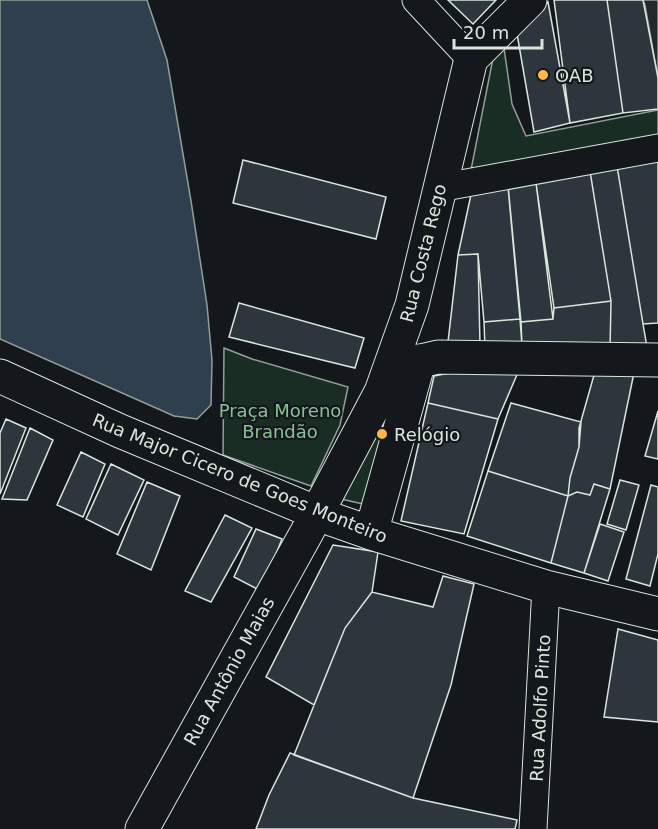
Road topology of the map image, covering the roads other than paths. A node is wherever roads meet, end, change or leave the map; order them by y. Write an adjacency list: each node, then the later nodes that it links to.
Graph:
1 (416, 0): 3 (street)
2 (530, 0): 3 (street)
3 (471, 59): 5 (street, Rua Costa Rego)
4 (658, 148): 5 (street)
5 (439, 188): 7 (street, Rua Costa Rego)
6 (658, 360): 7 (street)
7 (405, 365): 9 (street, Rua Costa Rego); 10 (street)
8 (0, 376): 9 (street, Rua Major Cicero de Goes Monteiro)
9 (317, 513): 10 (street, Rua Major Cicero de Goes Monteiro); 13 (street, Rua Antônio Maias)
10 (371, 534): 11 (street, Rua Major Cicero de Goes Monteiro)
11 (546, 587): 12 (street, Rua Major Cicero de Goes Monteiro); 14 (street, Rua Adolfo Pinto)
12 (658, 614)
13 (142, 829)
14 (533, 829)

